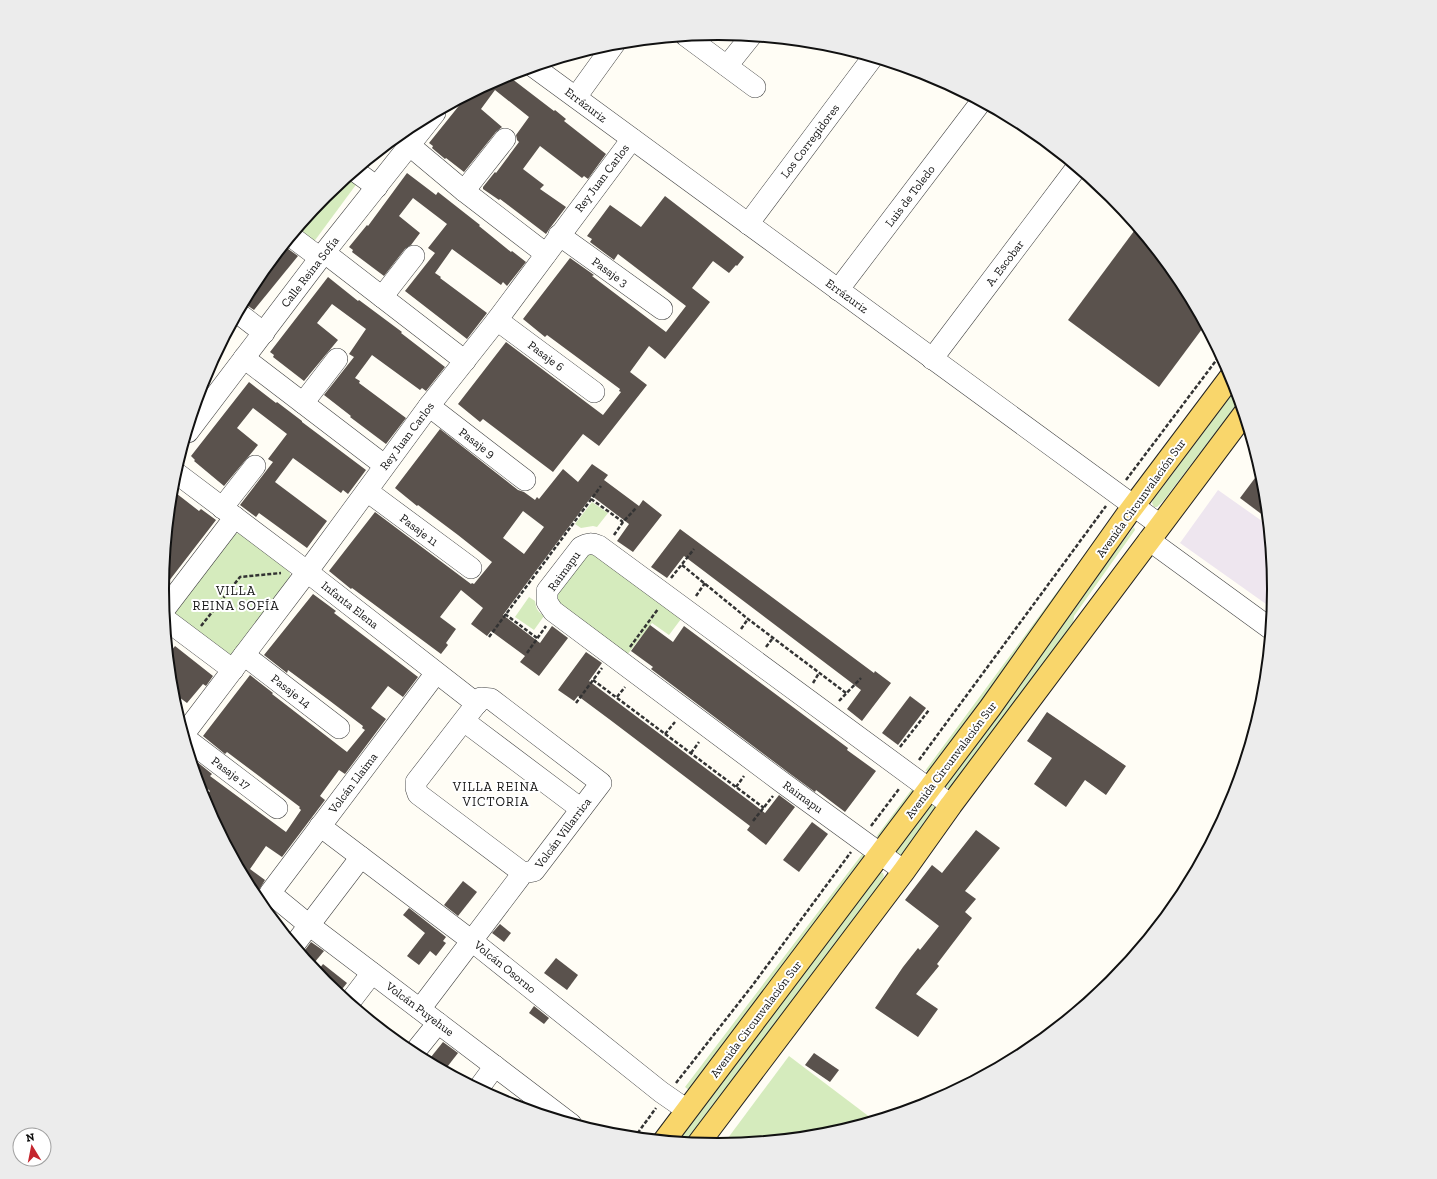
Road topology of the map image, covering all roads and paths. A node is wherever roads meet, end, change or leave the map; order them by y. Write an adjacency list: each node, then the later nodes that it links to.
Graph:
1 (692, 41): 5 (street)
2 (747, 41): 5 (street)
3 (609, 51): 8 (street)
4 (869, 61): 18 (street, Los Corregidores)
5 (727, 66): 7 (street)
6 (539, 70): 8 (street, Errázuriz)
7 (755, 87)
8 (576, 97): 12 (street, Errázuriz)
9 (978, 106): 24 (street, Luis de Toledo)
10 (423, 127): 13 (street, Calle Reina Sofía)
11 (505, 139): 17 (street)
12 (632, 139): 18 (street, Errázuriz); 19 (street, Rey Juan Carlos)
13 (410, 145): 16 (street, Calle Reina Sofía); 17 (street)
14 (1074, 171): 32 (street, A. Escobar)
15 (359, 174): 16 (street)
16 (377, 187): 22 (street, Calle Reina Sofía)
17 (464, 191): 21 (street)
18 (748, 224): 24 (street, Errázuriz)
19 (559, 235): 21 (street, Rey Juan Carlos); 26 (street, Pasaje 3)
20 (295, 239): 22 (street)
21 (546, 254): 28 (street, Rey Juan Carlos)
22 (322, 256): 25 (street); 29 (street, Calle Reina Sofía)
23 (414, 256): 25 (street)
24 (838, 290): 32 (street, Errázuriz)
25 (382, 297): 34 (street)
26 (662, 309)
27 (242, 317): 29 (street)
28 (497, 320): 34 (street, Rey Juan Carlos); 36 (street, Pasaje 6)
29 (264, 333): 30 (street, Calle Reina Sofía)
30 (244, 358): 37 (street); 38 (street, Calle Reina Sofía)
31 (337, 359): 37 (street)
32 (932, 359): 47 (street, Errázuriz)
33 (1217, 359): 47 (path)
34 (465, 362): 39 (street, Rey Juan Carlos)
35 (1227, 382): 49 (main road, Avenida Circunvalación Sur)
36 (594, 392)
37 (303, 402): 42 (street)
38 (202, 404)
39 (429, 406): 42 (street, Rey Juan Carlos); 44 (street, Pasaje 9)
40 (1241, 418): 53 (main road)
41 (255, 466): 51 (street)
42 (384, 466): 46 (street, Rey Juan Carlos)
43 (181, 477): 51 (street, Infanta Elena)
44 (525, 480)
45 (601, 486): 48 (path)
46 (367, 491): 57 (street, Pasaje 11); 58 (street, Rey Juan Carlos)
47 (1116, 492): 49 (street, Errázuriz); 93 (path)
48 (591, 499): 52 (path); 64 (path)
49 (1134, 506): 53 (street, Errázuriz); 97 (main road, Avenida Circunvalación Sur)
50 (636, 508): 52 (path)
51 (228, 512): 58 (street, Infanta Elena); 63 (street)
52 (623, 522): 55 (path)
53 (1154, 533): 67 (street, Errázuriz); 98 (main road)
54 (694, 549): 56 (path)
55 (604, 550): 61 (street, Raimapu); 65 (street, Raimapu)
56 (682, 565): 60 (path); 61 (path)
57 (471, 568)
58 (308, 572): 73 (street, Rey Juan Carlos); 74 (street, Infanta Elena)
59 (286, 573): 68 (path)
60 (705, 583): 62 (path); 78 (path)
61 (665, 594): 72 (path); 83 (street, Raimapu)
62 (693, 601)
63 (169, 602)
64 (506, 614): 69 (path); 70 (path)
65 (556, 614): 70 (path); 72 (street, Raimapu)
66 (170, 622): 73 (street, Pasaje 14)
67 (1267, 626)
68 (200, 627)
69 (488, 637)
70 (538, 638): 71 (path)
71 (526, 653)
72 (616, 658): 76 (path); 95 (street, Raimapu)
73 (238, 663): 86 (street, Pasaje 14); 87 (street, Rey Juan Carlos)
74 (436, 673): 81 (street, Infanta Elena); 103 (street, Volcán Llaima)
75 (861, 678): 78 (path)
76 (593, 680): 79 (path); 80 (path)
77 (626, 685): 79 (path)
78 (846, 692): 83 (path)
79 (617, 698): 88 (path)
80 (576, 703)
81 (477, 704): 85 (street); 101 (street, Volcán Villarrica)
82 (929, 710): 91 (path)
83 (829, 714): 93 (street, Raimapu)
84 (678, 718): 88 (path)
85 (464, 721): 101 (street); 108 (street)
86 (339, 728)
87 (187, 729)
88 (665, 734): 92 (path)
89 (703, 736): 92 (path)
90 (191, 743): 99 (street, Pasaje 17)
91 (896, 752)
92 (691, 753): 96 (path)
93 (910, 774): 97 (street, Raimapu); 104 (path)
94 (745, 776): 96 (path)
95 (783, 783): 100 (path); 104 (street, Raimapu)
96 (736, 787): 100 (path)
97 (929, 789): 98 (street, Raimapu); 105 (main road, Avenida Circunvalación Sur)
98 (951, 805): 107 (main road)
99 (277, 808)
100 (764, 808): 102 (path)
101 (581, 809): 108 (street, Volcán Villarrica)
102 (753, 821)
103 (320, 826): 106 (street, Volcán Osorno); 109 (street, Volcán Llaima)
104 (861, 839): 105 (street, Raimapu); 120 (path)
105 (880, 854): 107 (street, Raimapu); 121 (main road, Avenida Circunvalación Sur)
106 (361, 857): 110 (street); 112 (street, Volcán Osorno)
107 (904, 871): 125 (main road)
108 (523, 873): 112 (street, Volcán Villarrica)
109 (270, 893): 110 (street, Volcán Puyehue)
110 (309, 925): 111 (street); 113 (street, Volcán Puyehue)
111 (297, 941)
112 (472, 941): 115 (street, Volcán Villarrica); 120 (street, Volcán Osorno)
113 (372, 973): 114 (street); 115 (street, Volcán Puyehue)
114 (352, 999)
115 (420, 1009): 116 (street, Volcán Puyehue)
116 (438, 1023): 117 (street); 118 (street, Volcán Puyehue)
117 (417, 1049)
118 (495, 1066): 119 (street); 122 (street, Volcán Puyehue)
119 (481, 1085)
120 (666, 1095): 121 (street, Volcán Osorno); 123 (path)
121 (687, 1110): 124 (main road, Avenida Circunvalación Sur)
122 (555, 1114)
123 (638, 1133)
124 (668, 1136)
125 (702, 1139)

